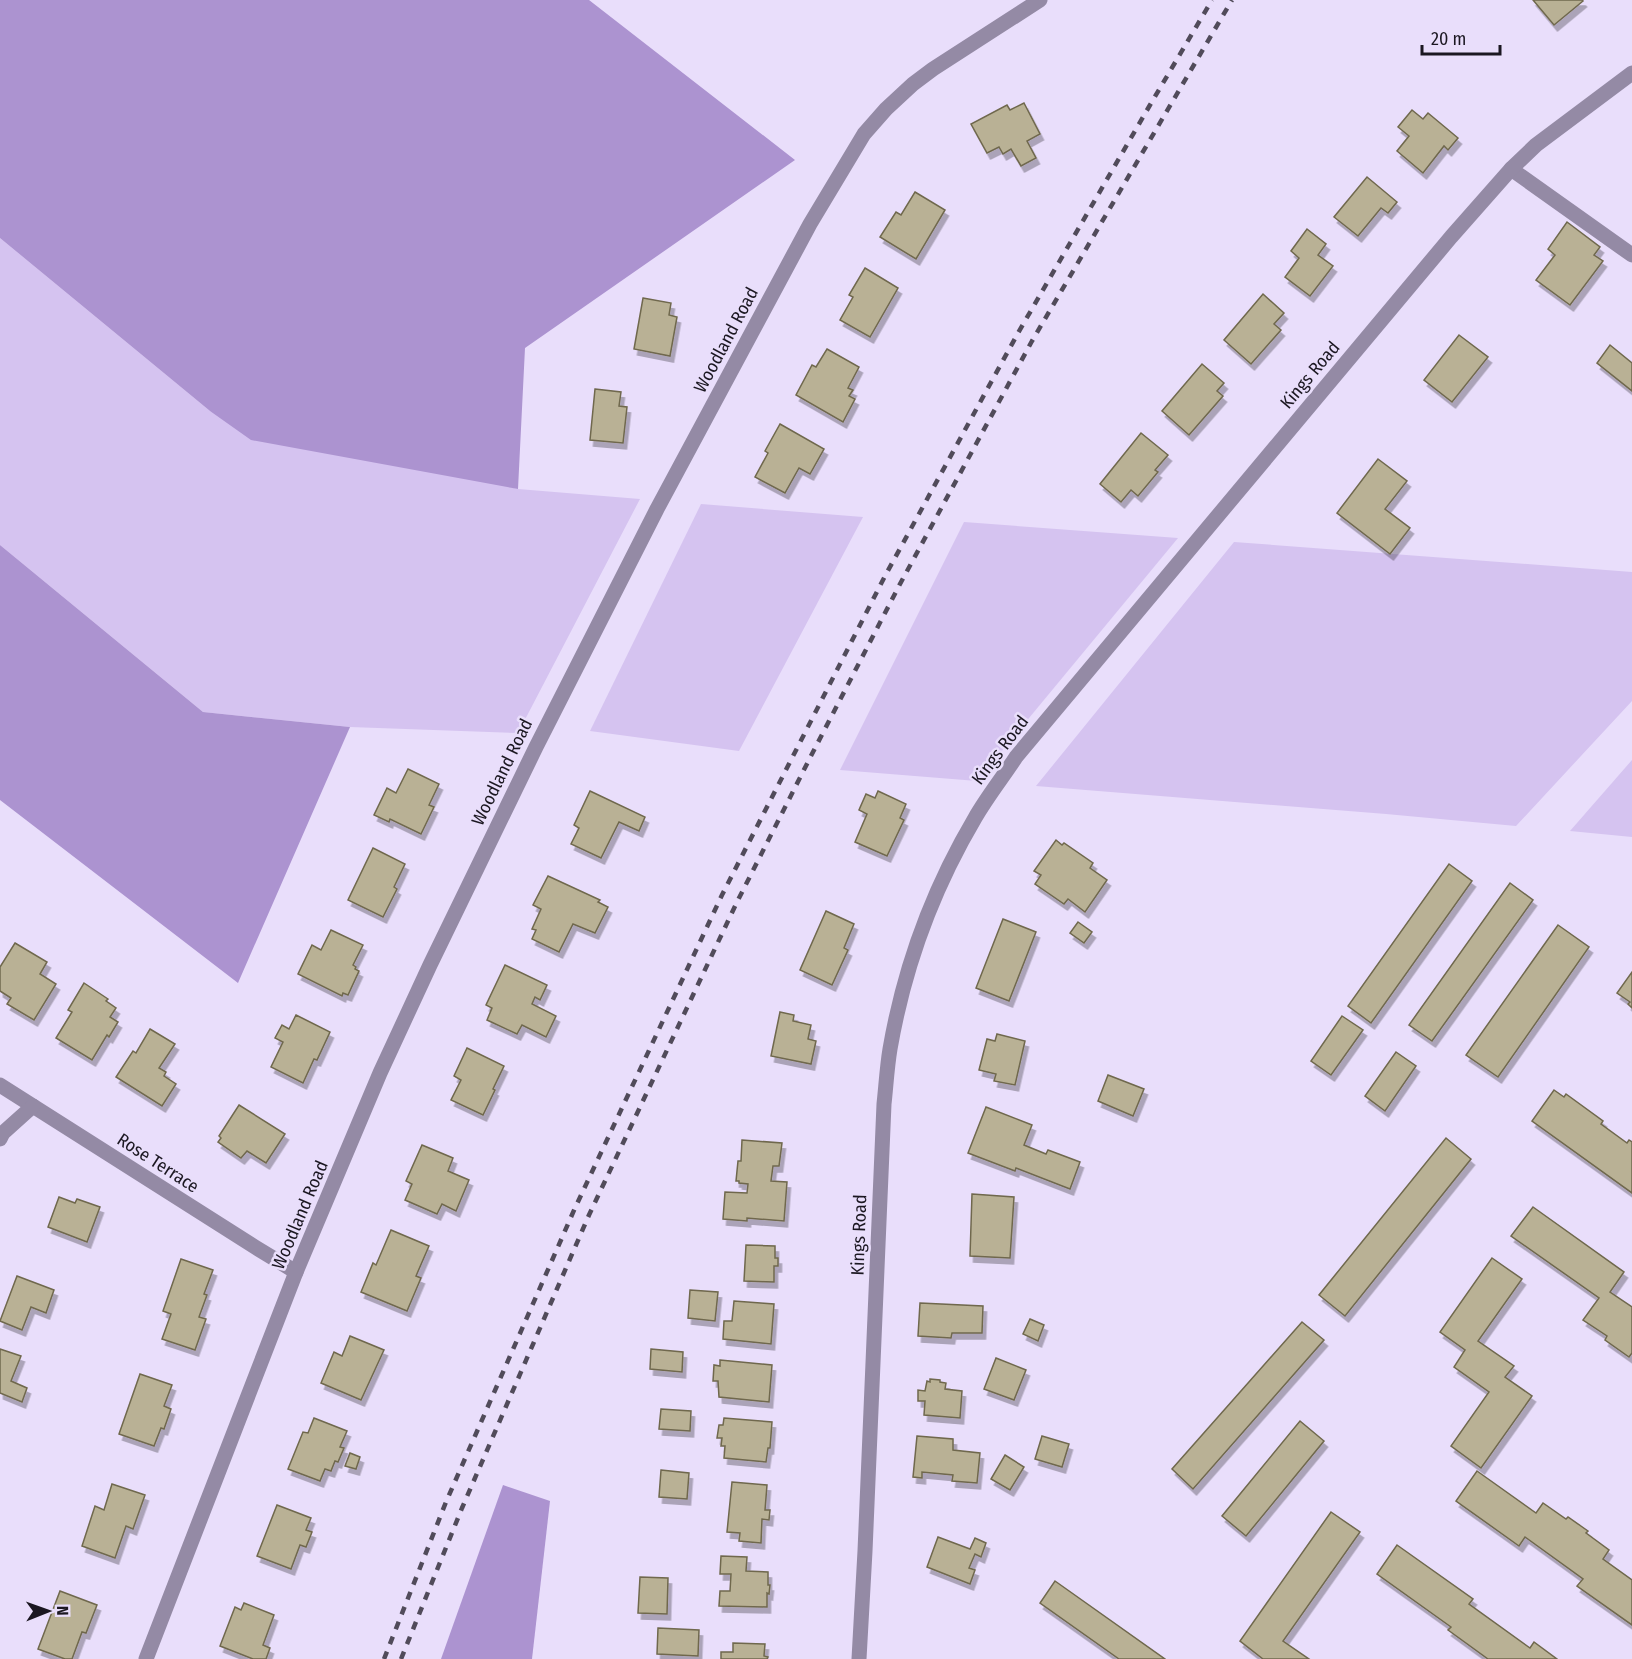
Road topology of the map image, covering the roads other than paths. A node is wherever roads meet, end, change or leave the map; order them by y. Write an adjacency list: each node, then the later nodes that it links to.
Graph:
1 (1040, 0): 8 (street, Woodland Road)
2 (1632, 73): 3 (street, Kings Road)
3 (1510, 169): 4 (street); 10 (street, Kings Road)
4 (1632, 255)
5 (0, 1085): 6 (street, Rose Terrace)
6 (33, 1106): 7 (street); 8 (street, Rose Terrace)
7 (0, 1139)
8 (296, 1272): 9 (street, Woodland Road)
9 (146, 1659)
10 (859, 1659)

